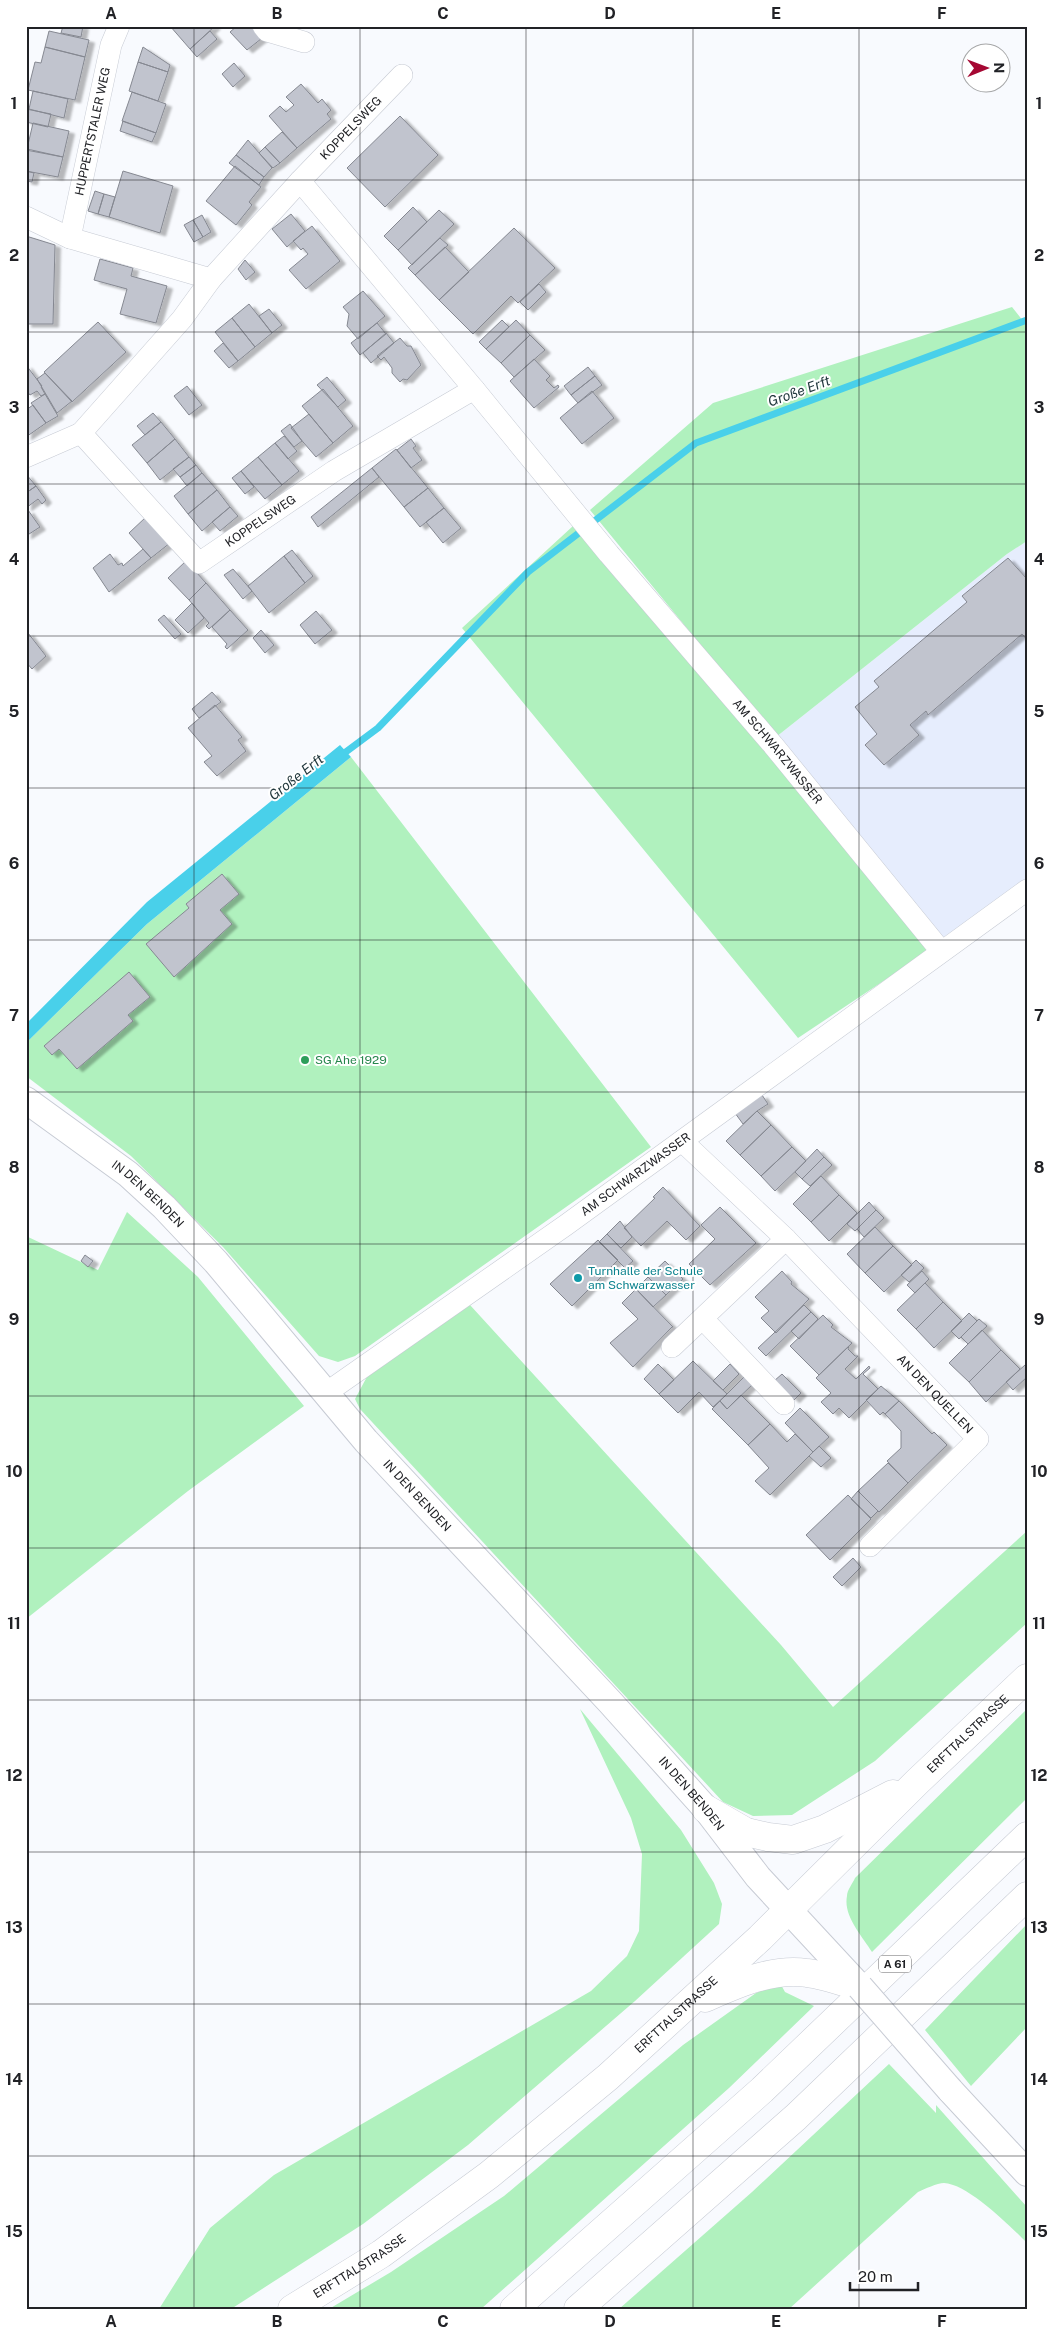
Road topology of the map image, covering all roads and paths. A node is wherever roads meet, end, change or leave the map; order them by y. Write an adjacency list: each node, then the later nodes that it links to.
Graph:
1 (119, 26): 7 (street, HUPPERTSTALER WEG)
2 (263, 26): 3 (street)
3 (304, 42)
4 (402, 75): 5 (street, KOPPELSWEG)
5 (300, 181): 8 (street, KOPPELSWEG); 9 (street)
6 (26, 217): 7 (street)
7 (70, 238): 8 (street)
8 (211, 280): 10 (street, KOPPELSWEG)
9 (474, 389): 10 (street, KOPPELSWEG); 13 (street, AM SCHWARZWASSER)
10 (81, 433): 11 (street, KOPPELSWEG)
11 (26, 457)
12 (1027, 890): 13 (street, AM SCHWARZWASSER)
13 (942, 951): 15 (street, AM SCHWARZWASSER)
14 (26, 1100): 19 (street, IN DEN BENDEN)
15 (682, 1141): 16 (street, AN DEN QUELLEN); 19 (street, AM SCHWARZWASSER)
16 (786, 1239): 17 (street); 21 (street, AN DEN QUELLEN)
17 (703, 1319): 18 (street); 20 (street)
18 (672, 1348)
19 (326, 1393): 24 (street, IN DEN BENDEN)
20 (784, 1404)
21 (870, 1546)
22 (1027, 1678): 23 (main road, ERFTTALSTRASSE)
23 (917, 1782): 24 (main road); 27 (main road, ERFTTALSTRASSE)
24 (706, 1810): 27 (street, IN DEN BENDEN)
25 (1027, 1836): 32 (main road, A 61)
26 (1027, 1896): 33 (main road)
27 (789, 1910): 28 (street, IN DEN BENDEN); 29 (main road, ERFTTALSTRASSE)
28 (860, 1987): 29 (main road); 30 (street, IN DEN BENDEN, bridge)
29 (688, 2005): 31 (main road, ERFTTALSTRASSE)
30 (1027, 2173)
31 (292, 2309)
32 (514, 2309)
33 (578, 2309)

